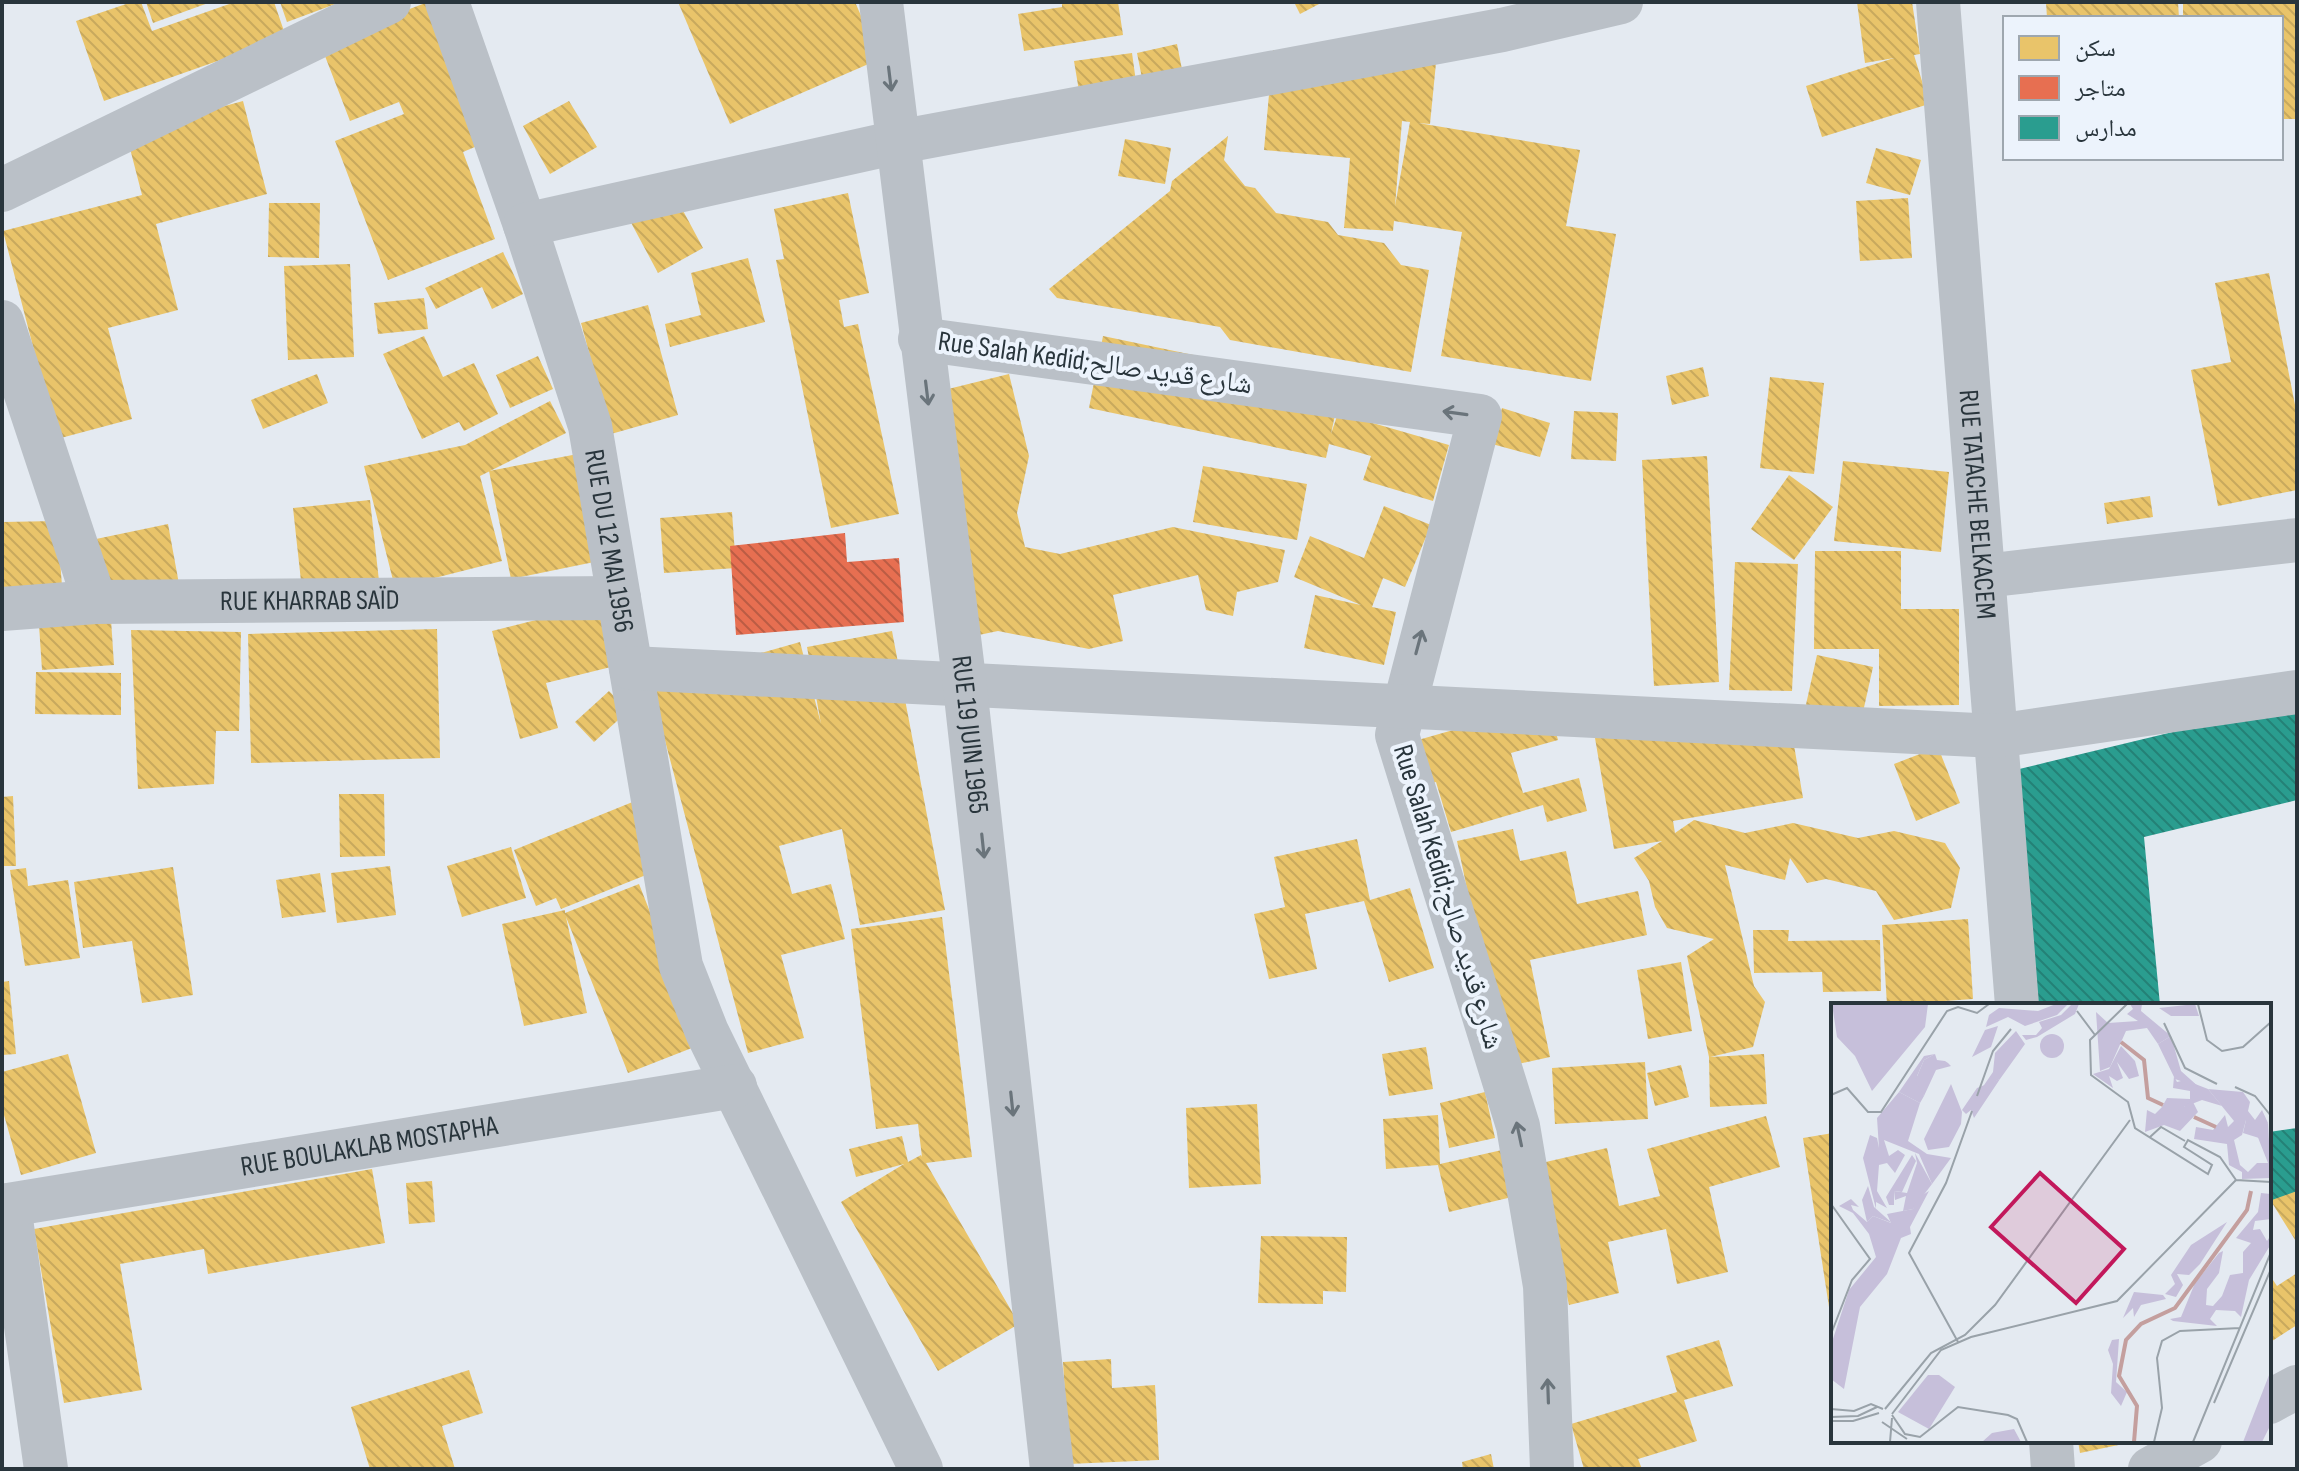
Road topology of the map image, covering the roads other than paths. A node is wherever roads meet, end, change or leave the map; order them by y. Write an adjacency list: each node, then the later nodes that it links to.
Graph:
1 (389, 2): 8 (street)
2 (447, 2): 9 (street, RUE DU 12 MAI 1956)
3 (1621, 2): 6 (street)
4 (1938, 2): 13 (street, RUE TATACHE BELKACEM)
5 (883, 4): 7 (street, RUE 19 JUIN 1965, one-way to 7)
6 (1497, 16): 7 (street)
7 (898, 142): 9 (street); 11 (street, RUE 19 JUIN 1965)
8 (2, 190)
9 (525, 225): 14 (street, RUE DU 12 MAI 1956)
10 (2, 322): 15 (street)
11 (920, 339): 18 (street, RUE 19 JUIN 1965, one-way to 18); 20 (street, Rue Salah Kedid;شارع قديد صالح, one-way to 11)
12 (2297, 540): 13 (street)
13 (1984, 576): 21 (street, RUE TATACHE BELKACEM)
14 (619, 598): 15 (street, RUE KHARRAB SAÏD); 17 (street, RUE DU 12 MAI 1956)
15 (95, 602): 16 (street, RUE KHARRAB SAÏD)
16 (2, 609)
17 (631, 668): 18 (street); 23 (street, RUE DU 12 MAI 1956)
18 (965, 687): 20 (street); 31 (street, RUE 19 JUIN 1965, one-way to 31)
19 (2297, 692): 21 (street)
20 (1401, 709): 21 (street); 32 (street, Rue Salah Kedid;شارع قديد صالح, one-way to 20)
21 (1996, 736): 22 (street, RUE TATACHE BELKACEM)
22 (2017, 1003)
23 (735, 1086): 24 (street, RUE BOULAKLAB MOSTAPHA); 30 (street, RUE DU 12 MAI 1956)
24 (6, 1205): 29 (street)
25 (2297, 1387): 26 (street)
26 (2271, 1401)
27 (2051, 1443): 33 (street)
28 (2196, 1443): 34 (street)
29 (46, 1469)
30 (921, 1469)
31 (1052, 1469)
32 (1552, 1469)
33 (2053, 1469)
34 (2150, 1469)

